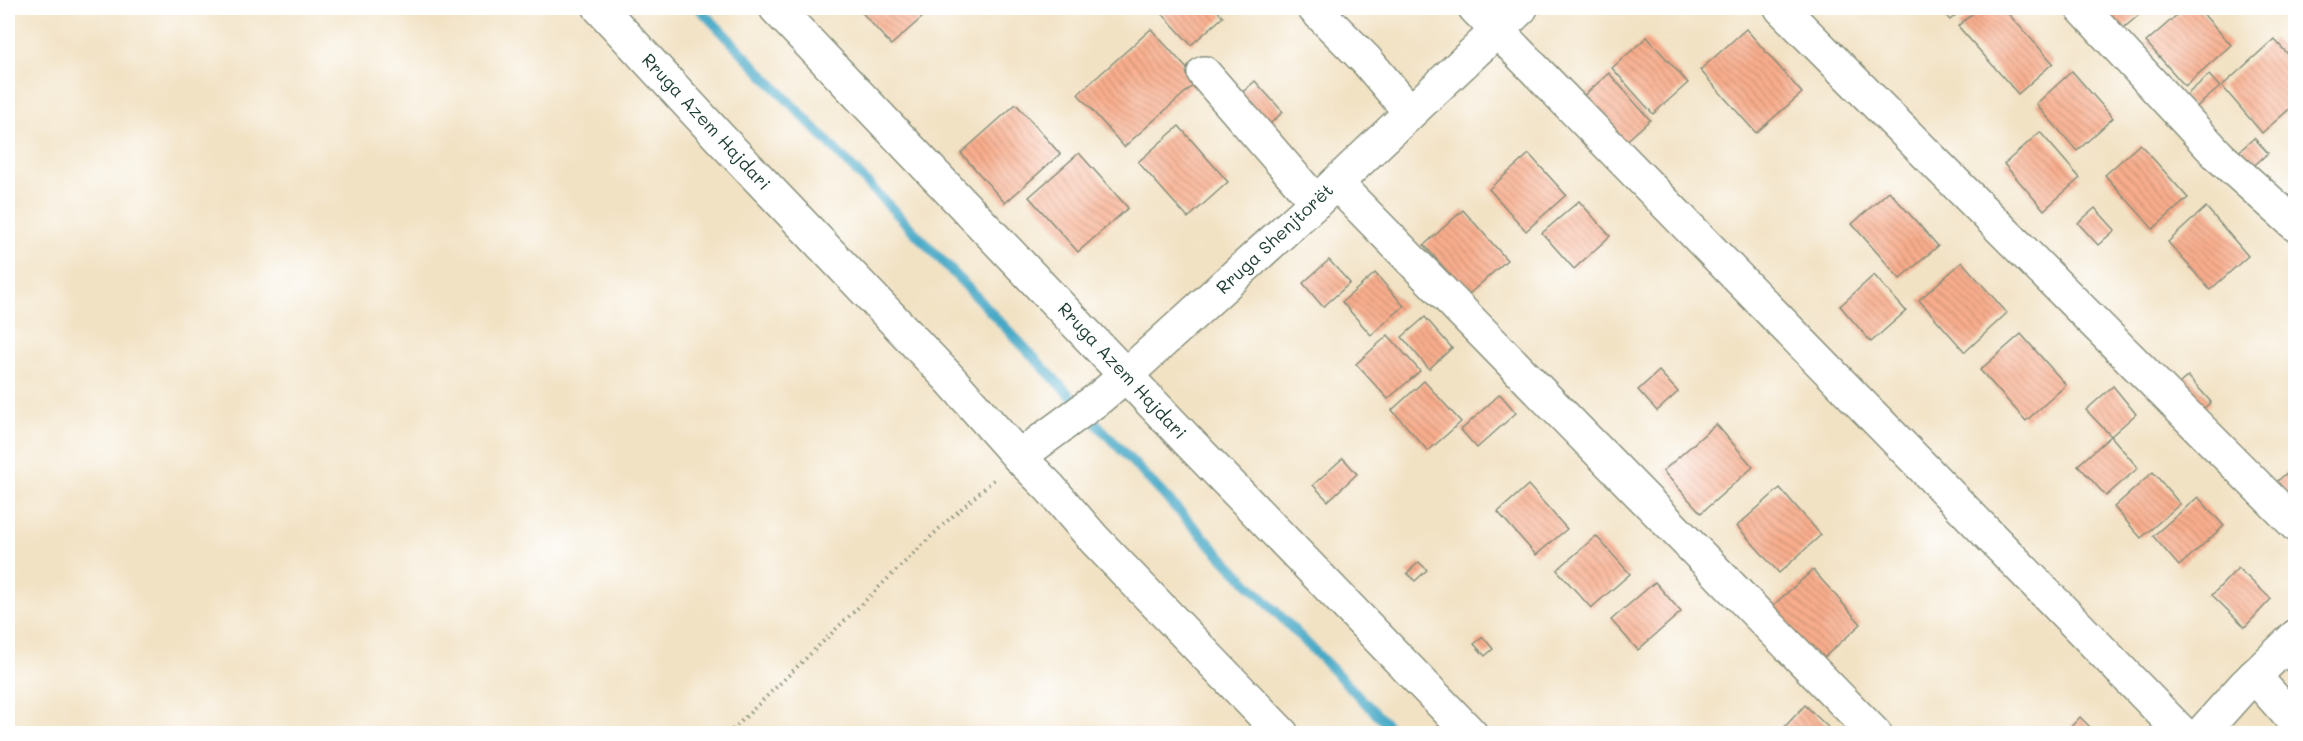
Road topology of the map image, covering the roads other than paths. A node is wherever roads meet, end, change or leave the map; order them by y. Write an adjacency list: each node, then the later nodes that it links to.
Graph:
1 (600, 8): 14 (street, Rruga Azem Hajdari)
2 (776, 8): 13 (street, Rruga Azem Hajdari)
3 (1314, 8): 10 (street)
4 (1474, 8): 8 (street)
5 (1521, 8): 8 (street, Rruga Shenjtorët)
6 (1781, 8): 15 (street)
7 (2082, 8): 12 (street)
8 (1498, 31): 10 (street, Rruga Shenjtorët); 22 (street)
9 (1204, 73): 11 (street)
10 (1410, 112): 11 (street, Rruga Shenjtorët)
11 (1326, 193): 13 (street, Rruga Shenjtorët); 21 (street)
12 (2295, 225)
13 (1125, 375): 14 (street, Rruga Shenjtorët); 20 (street, Rruga Azem Hajdari)
14 (1019, 458): 19 (street, Rruga Azem Hajdari)
15 (2295, 525)
16 (2295, 636): 17 (street)
17 (2254, 676): 18 (street); 23 (street)
18 (2295, 723)
19 (1282, 734)
20 (1471, 734)
21 (1875, 734)
22 (2183, 734)
23 (2201, 734)

